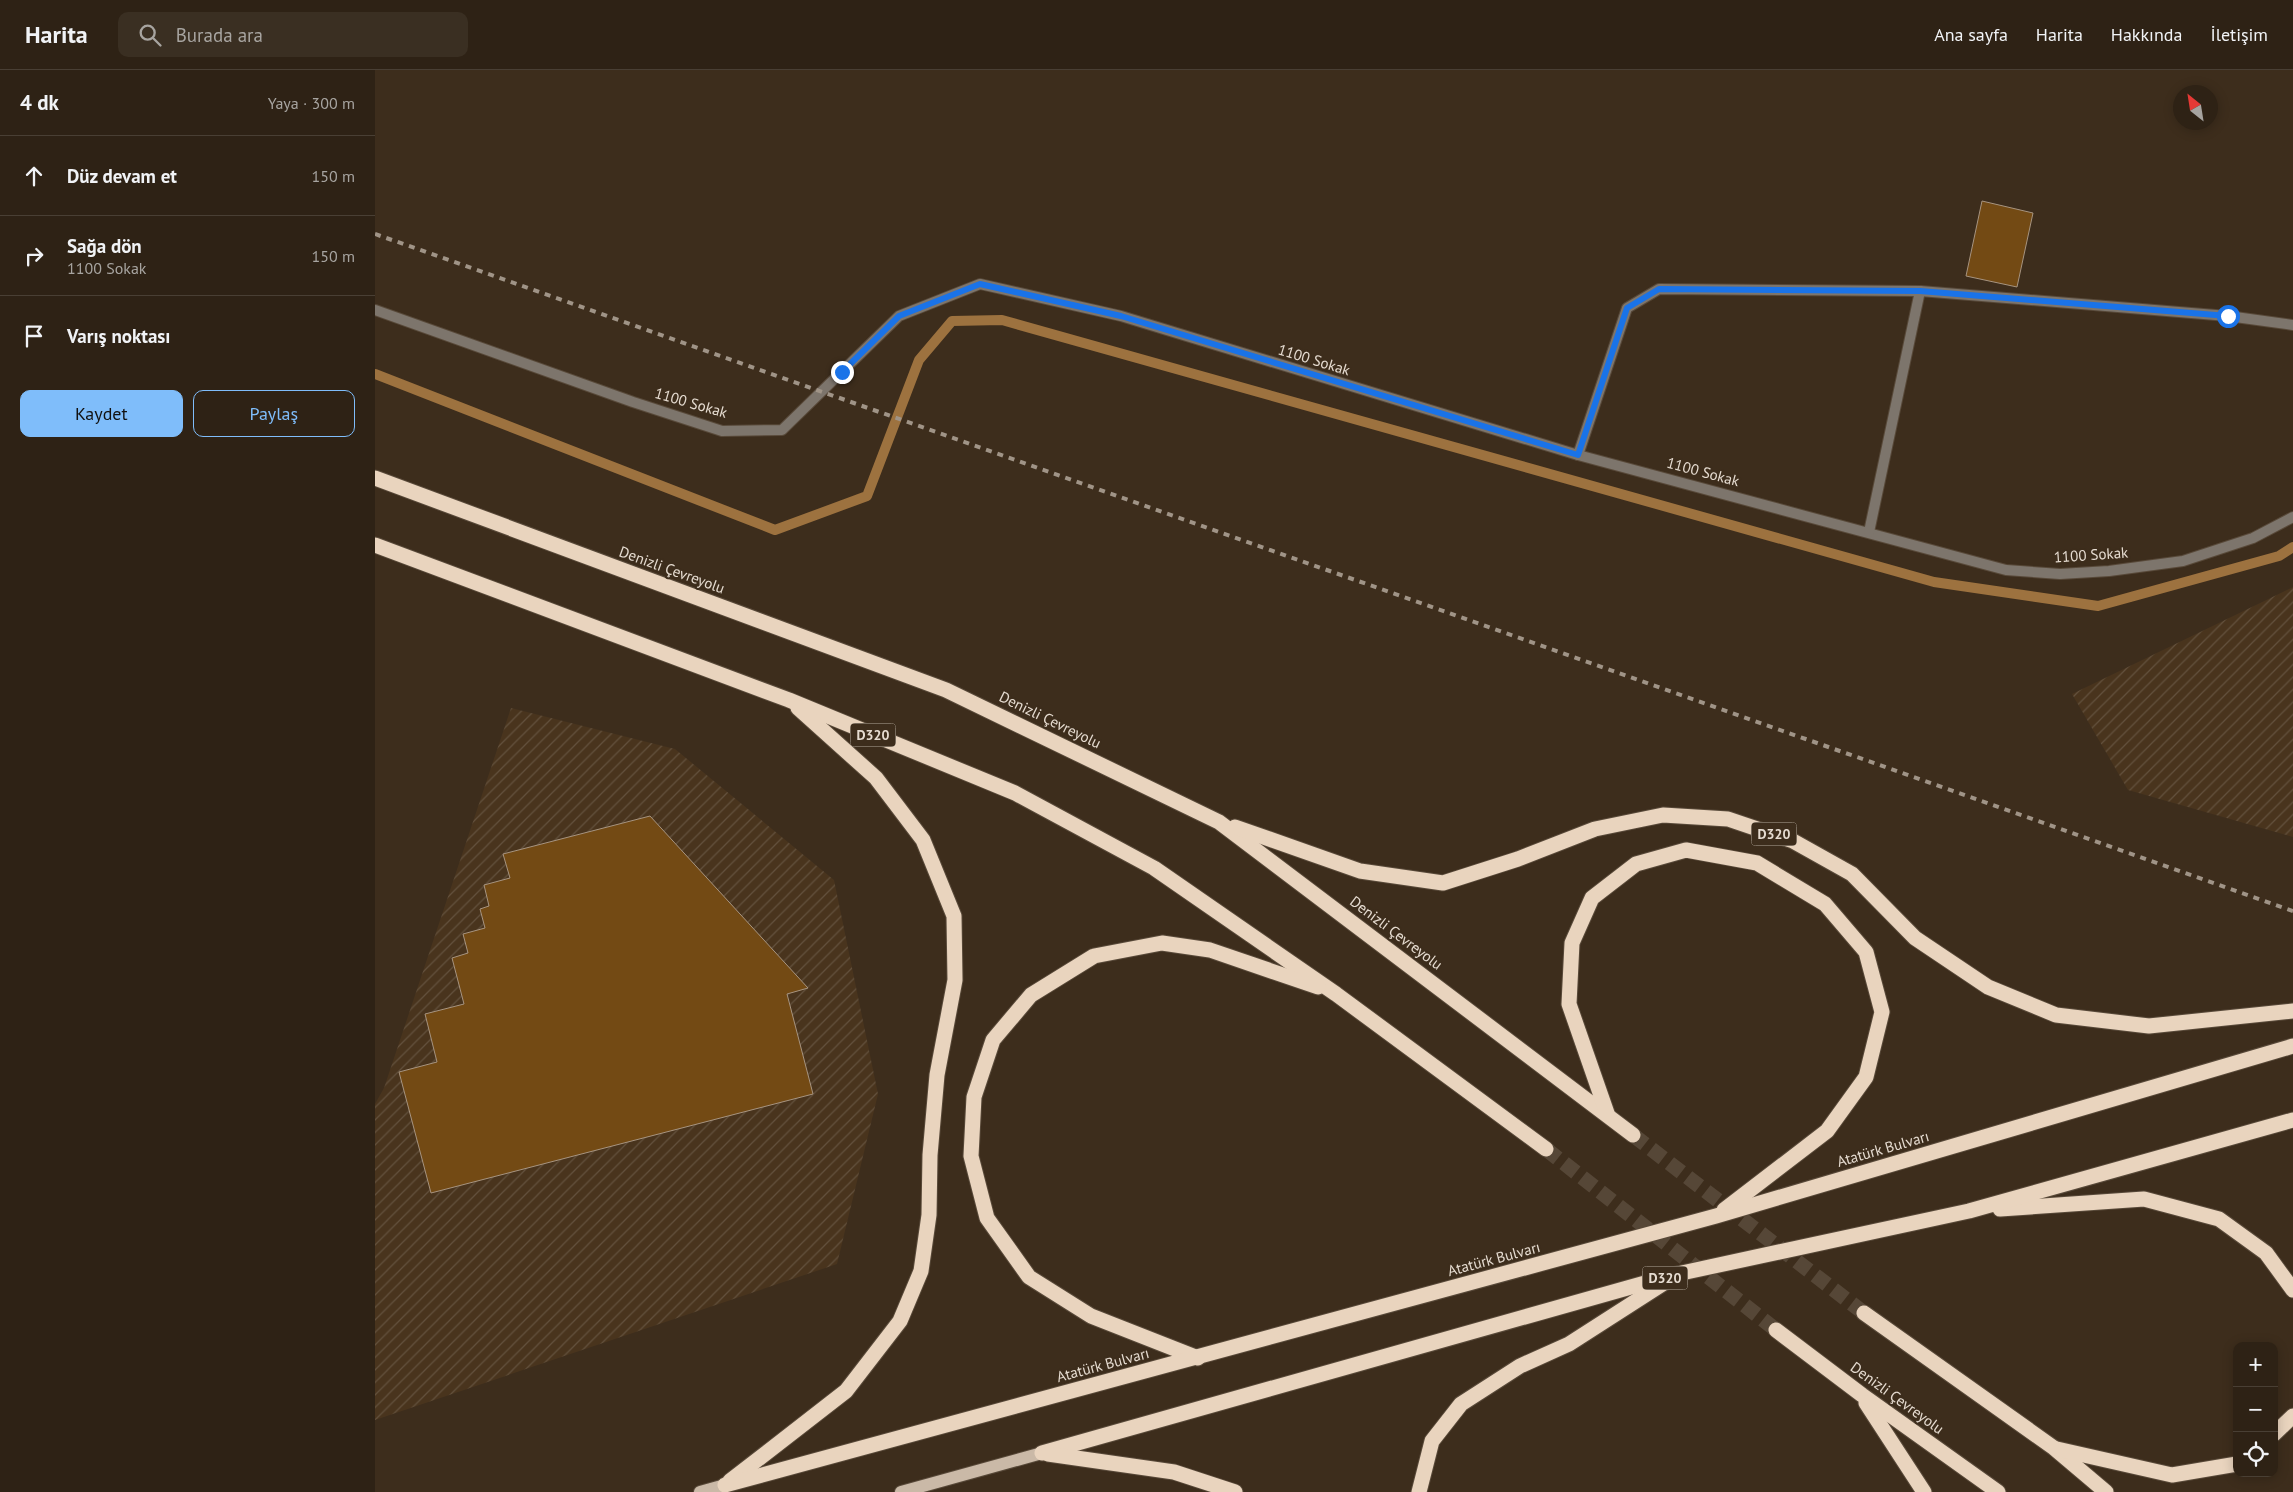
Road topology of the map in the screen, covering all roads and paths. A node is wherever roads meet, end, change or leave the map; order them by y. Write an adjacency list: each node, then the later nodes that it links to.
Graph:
1 (1920, 291): 3 (street); 4 (street); 7 (street)
2 (375, 310): 4 (street, 1100 Sokak)
3 (2293, 325)
4 (1578, 455): 7 (street, 1100 Sokak)
5 (375, 478): 10 (highway, Denizli Çevreyolu / D320)
6 (2293, 517): 7 (street, 1100 Sokak)
7 (1869, 532)
8 (375, 544): 9 (highway, D320)
9 (789, 700): 11 (highway, D320); 31 (highway)
10 (1219, 822): 12 (highway, D320); 14 (highway, Denizli Çevreyolu)
11 (1336, 994): 17 (highway, D320); 24 (highway)
12 (2293, 1011)
13 (2293, 1046): 19 (highway, Atatürk Bulvarı)
14 (1607, 1113): 16 (highway, Denizli Çevreyolu); 19 (highway)
15 (2293, 1120): 18 (highway, D320)
16 (1633, 1135)
17 (1546, 1149)
18 (1969, 1211): 20 (highway, D320); 21 (highway)
19 (1716, 1216): 24 (highway, Atatürk Bulvarı)
20 (1677, 1274): 29 (highway, D320); 35 (highway, D320)
21 (2293, 1290)
22 (1864, 1313): 28 (highway)
23 (1776, 1330): 25 (highway, Denizli Çevreyolu)
24 (1198, 1358): 31 (highway, Atatürk Bulvarı)
25 (1861, 1395): 36 (highway); 37 (highway, Denizli Çevreyolu)
26 (2293, 1416): 27 (highway)
27 (2276, 1432)
28 (2054, 1448): 30 (highway); 38 (highway)
29 (1042, 1453): 33 (main road); 34 (highway)
30 (2233, 1465)
31 (725, 1485): 32 (main road, Atatürk Bulvarı)
32 (700, 1492)
33 (901, 1492)
34 (1235, 1492)
35 (1419, 1492)
36 (1923, 1492)
37 (1998, 1492)
38 (2105, 1492)

